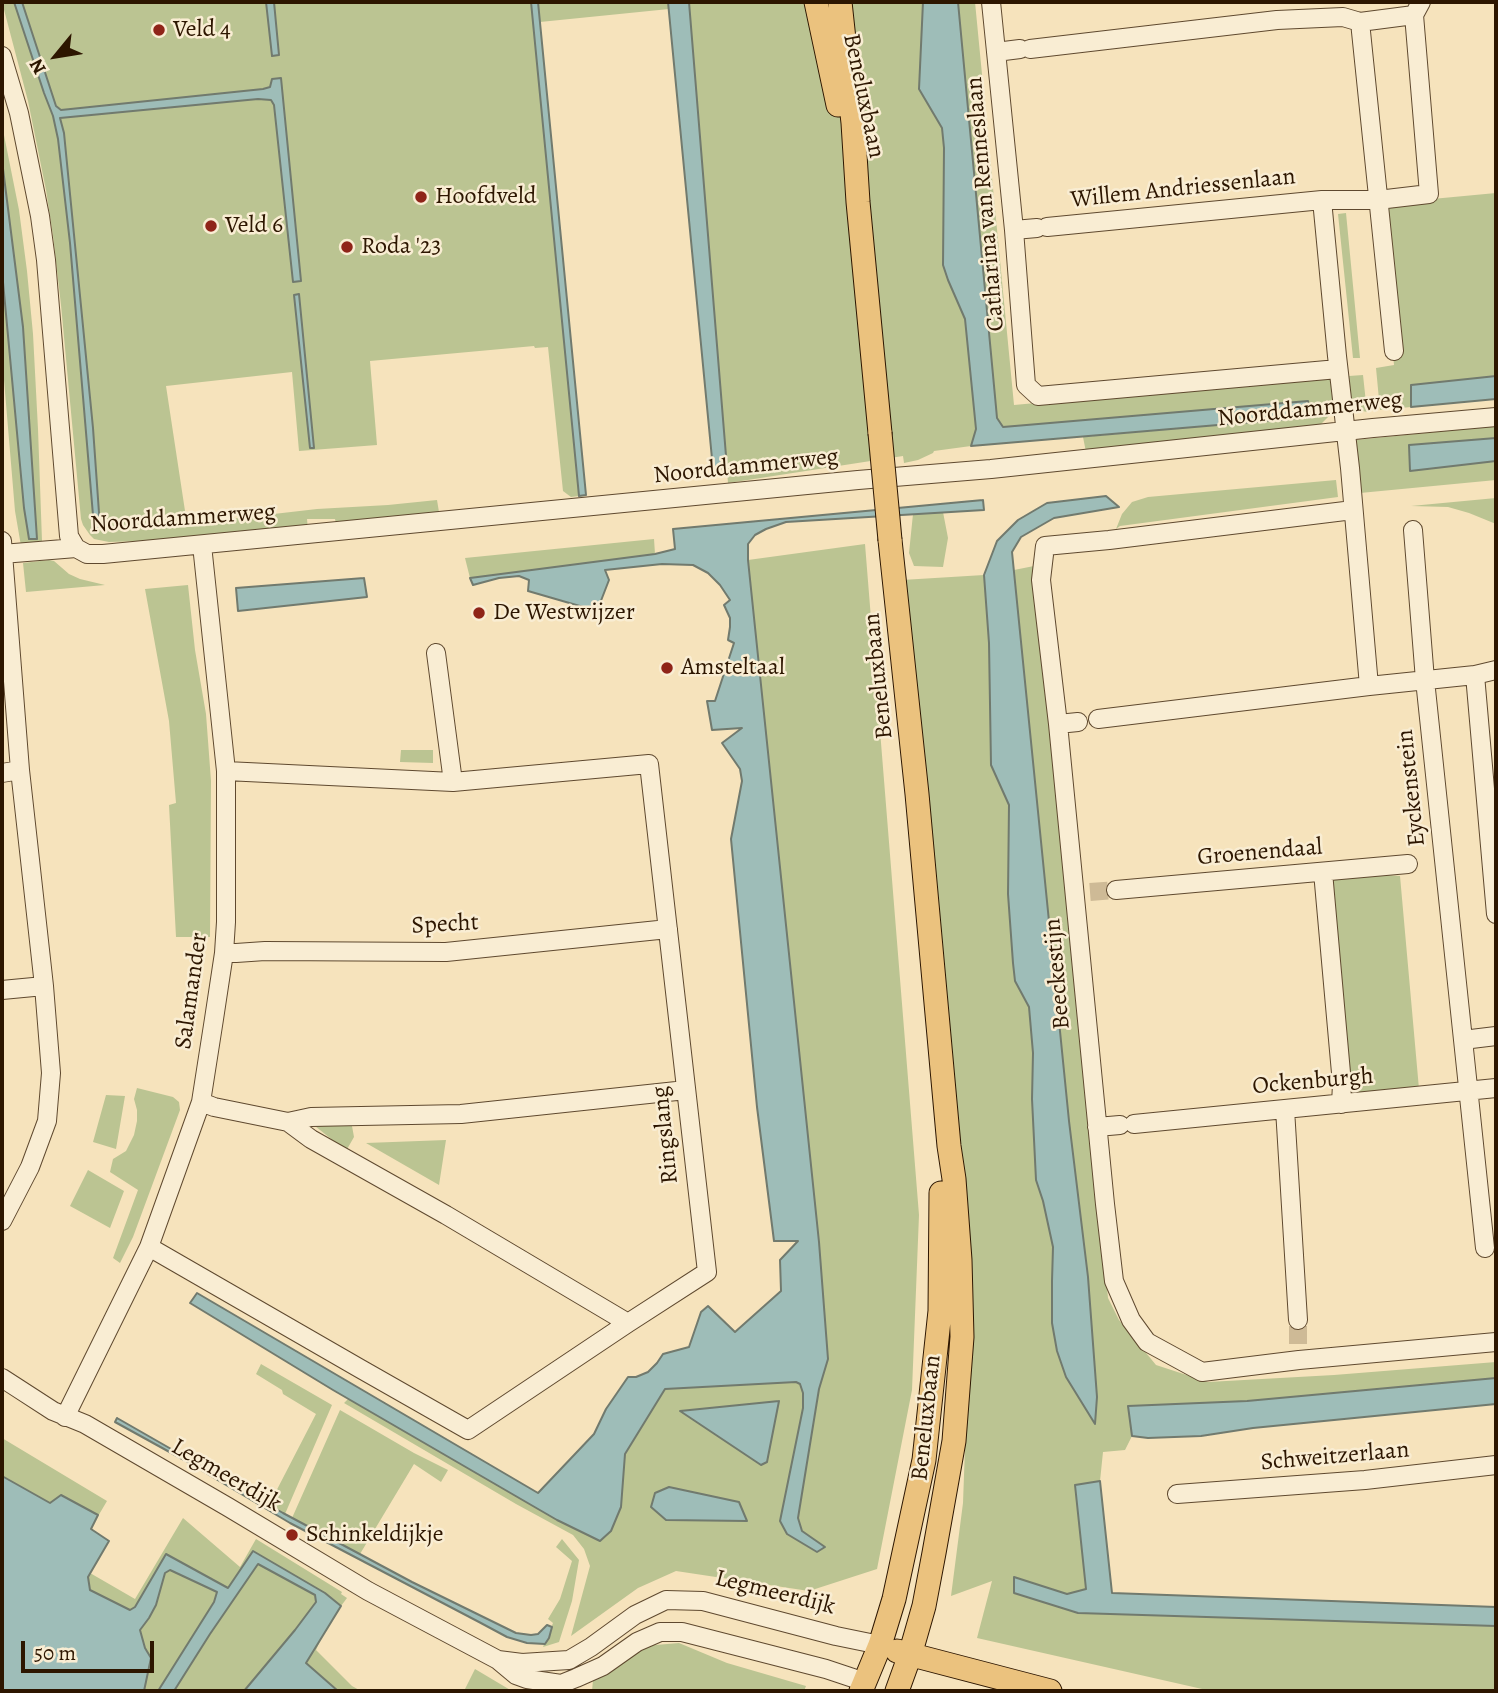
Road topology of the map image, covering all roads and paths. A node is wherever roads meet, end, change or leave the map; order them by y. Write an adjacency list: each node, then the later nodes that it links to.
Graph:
1 (816, 2): 13 (main road, Beneluxbaan)
2 (840, 2): 13 (main road, Beneluxbaan)
3 (991, 2): 9 (street, Catharina van Renneslaan)
4 (1275, 2): 7 (street)
5 (1418, 9): 6 (street); 12 (street, Willem Andriessenlaan)
6 (1379, 10): 8 (street)
7 (1277, 20): 8 (street); 9 (street)
8 (1360, 22): 12 (street)
9 (996, 52): 14 (street, Catharina van Renneslaan)
10 (2, 56): 22 (street)
11 (1322, 200): 12 (street, Willem Andriessenlaan); 14 (street, Willem Andriessenlaan); 16 (street, Willem Andriessenlaan)
12 (1378, 200): 15 (street)
13 (858, 202): 54 (main road, Beneluxbaan, bridge)
14 (1014, 230): 17 (street, Catharina van Renneslaan)
15 (1394, 351)
16 (1338, 369): 17 (street, Noorddammerweg); 19 (street, Willem Andriessenlaan)
17 (1038, 397)
18 (1496, 417): 19 (street, Noorddammerweg)
19 (1345, 431): 20 (street, Willem Andriessenlaan); 23 (street, Noorddammerweg)
20 (1353, 510): 29 (street, Willem Andriessenlaan); 32 (street, Beeckestijn)
21 (1413, 530): 28 (street, Eyckenstein)
22 (73, 542): 23 (street, Noorddammerweg); 24 (street, Noorddammerweg)
23 (202, 545): 33 (street, Salamander)
24 (2, 550): 34 (street)
25 (436, 653): 35 (street)
26 (1496, 670): 27 (street)
27 (1475, 675): 28 (street); 39 (street)
28 (1425, 680): 29 (street); 45 (street, Eyckenstein)
29 (1369, 686): 30 (street)
30 (1098, 719)
31 (1078, 722): 32 (street)
32 (1058, 724): 53 (street, Beeckestijn)
33 (226, 771): 35 (street, Ringslang); 41 (street, Salamander)
34 (11, 772): 42 (street)
35 (453, 782): 40 (street, Ringslang)
36 (1408, 864): 37 (street, Groenendaal)
37 (1323, 872): 38 (street, Groenendaal); 50 (street)
38 (1116, 890)
39 (1496, 915)
40 (668, 929): 41 (street, Specht); 47 (street, Ringslang)
41 (224, 953): 49 (street, Salamander)
42 (44, 986): 43 (street); 55 (street)
43 (2, 990)
44 (1496, 1037): 45 (street)
45 (1463, 1040): 48 (street, Eyckenstein)
46 (1496, 1088): 48 (street, Ockenburgh)
47 (686, 1090): 52 (street); 60 (street, Ringslang)
48 (1469, 1090): 50 (street, Ockenburgh); 58 (street, Eyckenstein)
49 (201, 1102): 52 (street); 57 (street, Salamander)
50 (1341, 1104): 51 (street, Ockenburgh)
51 (1285, 1109): 53 (street, Ockenburgh); 59 (street)
52 (288, 1122): 60 (street)
53 (1097, 1127): 61 (street, Beeckestijn)
54 (949, 1146): 66 (main road, Beneluxbaan); 67 (main road, Beneluxbaan)
55 (8, 1192): 56 (street)
56 (2, 1221)
57 (149, 1247): 60 (street, Ringslang); 63 (street, Salamander)
58 (1485, 1248)
59 (1298, 1320)
60 (628, 1322)
61 (1496, 1342)
62 (2, 1378): 63 (street, Legmeerdijk)
63 (65, 1417): 68 (street, Legmeerdijk)
64 (1496, 1465): 65 (street, Schweitzerlaan)
65 (1178, 1494)
66 (880, 1645): 67 (main road, Legmeerdijk); 68 (street, Legmeerdijk); 69 (main road, Beneluxbaan)
67 (910, 1655): 70 (main road, Beneluxbaan); 71 (main road, Legmeerdijk)
68 (498, 1660): 69 (street, Legmeerdijk)
69 (863, 1687): 70 (main road, Legmeerdijk)
70 (895, 1691)
71 (1050, 1691)

